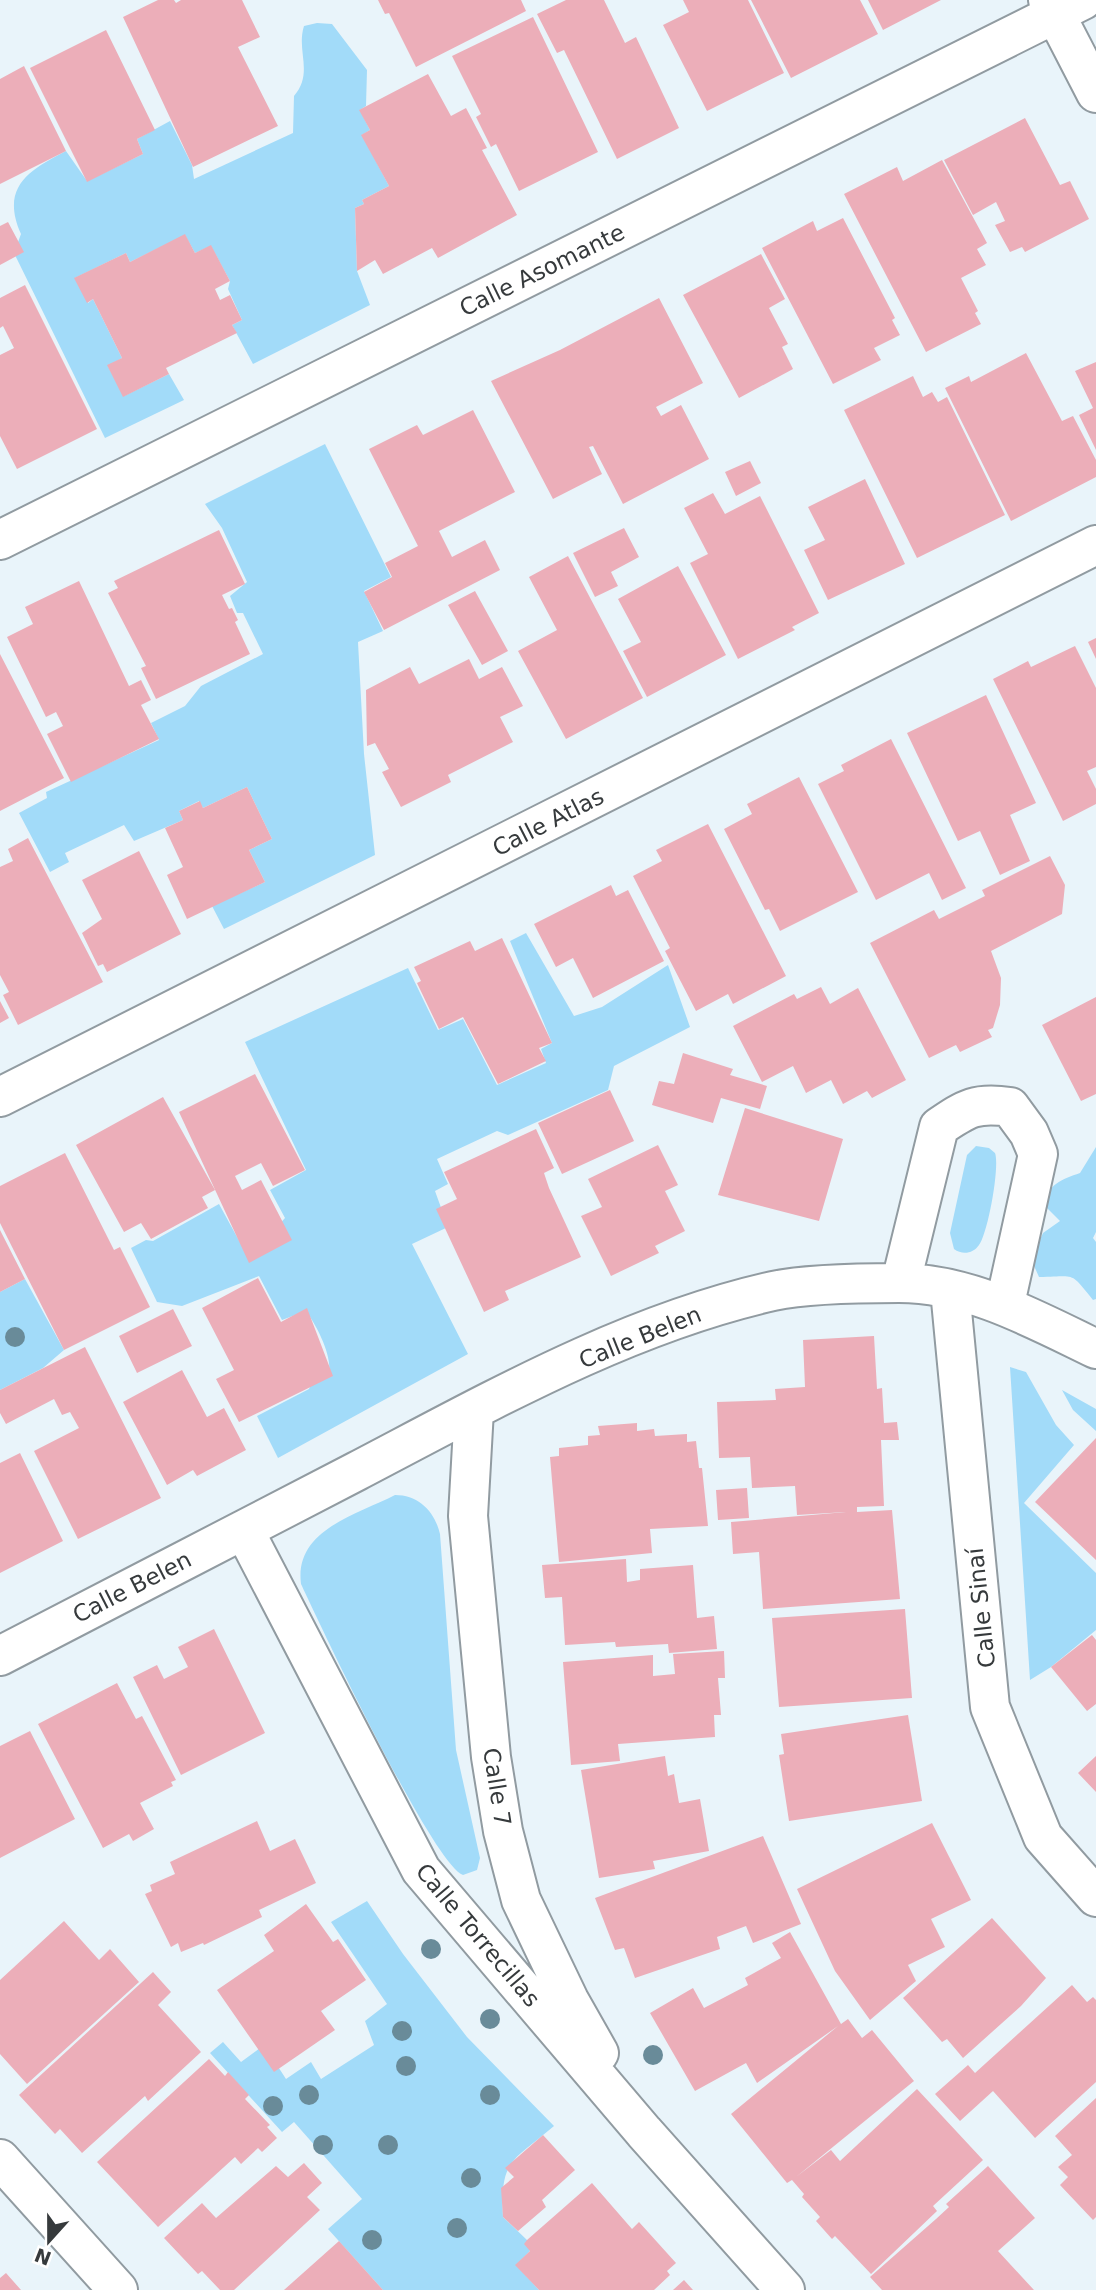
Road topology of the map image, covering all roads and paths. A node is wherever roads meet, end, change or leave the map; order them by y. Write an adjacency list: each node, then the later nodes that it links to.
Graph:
1 (1062, 5): 2 (street); 3 (street, Calle Asomante)
2 (1096, 93)
3 (0, 540)
4 (1096, 545): 5 (street, Calle Atlas)
5 (0, 1097)
6 (901, 1282): 7 (street, Calle Belen); 8 (street); 10 (street, Calle Belen)
7 (950, 1290): 8 (street, Calle Belen); 13 (street, Calle Sinaí)
8 (1005, 1304): 9 (street, Calle Belen)
9 (1096, 1349)
10 (474, 1410): 11 (street, Calle Belen); 14 (street, Calle 7)
11 (244, 1530): 12 (street, Calle Belen); 14 (street, Calle Torrecillas)
12 (0, 1656)
13 (1096, 1897)
14 (644, 2132): 17 (street, Calle Torrecillas)
15 (0, 2159): 16 (street)
16 (117, 2290)
17 (785, 2290)

